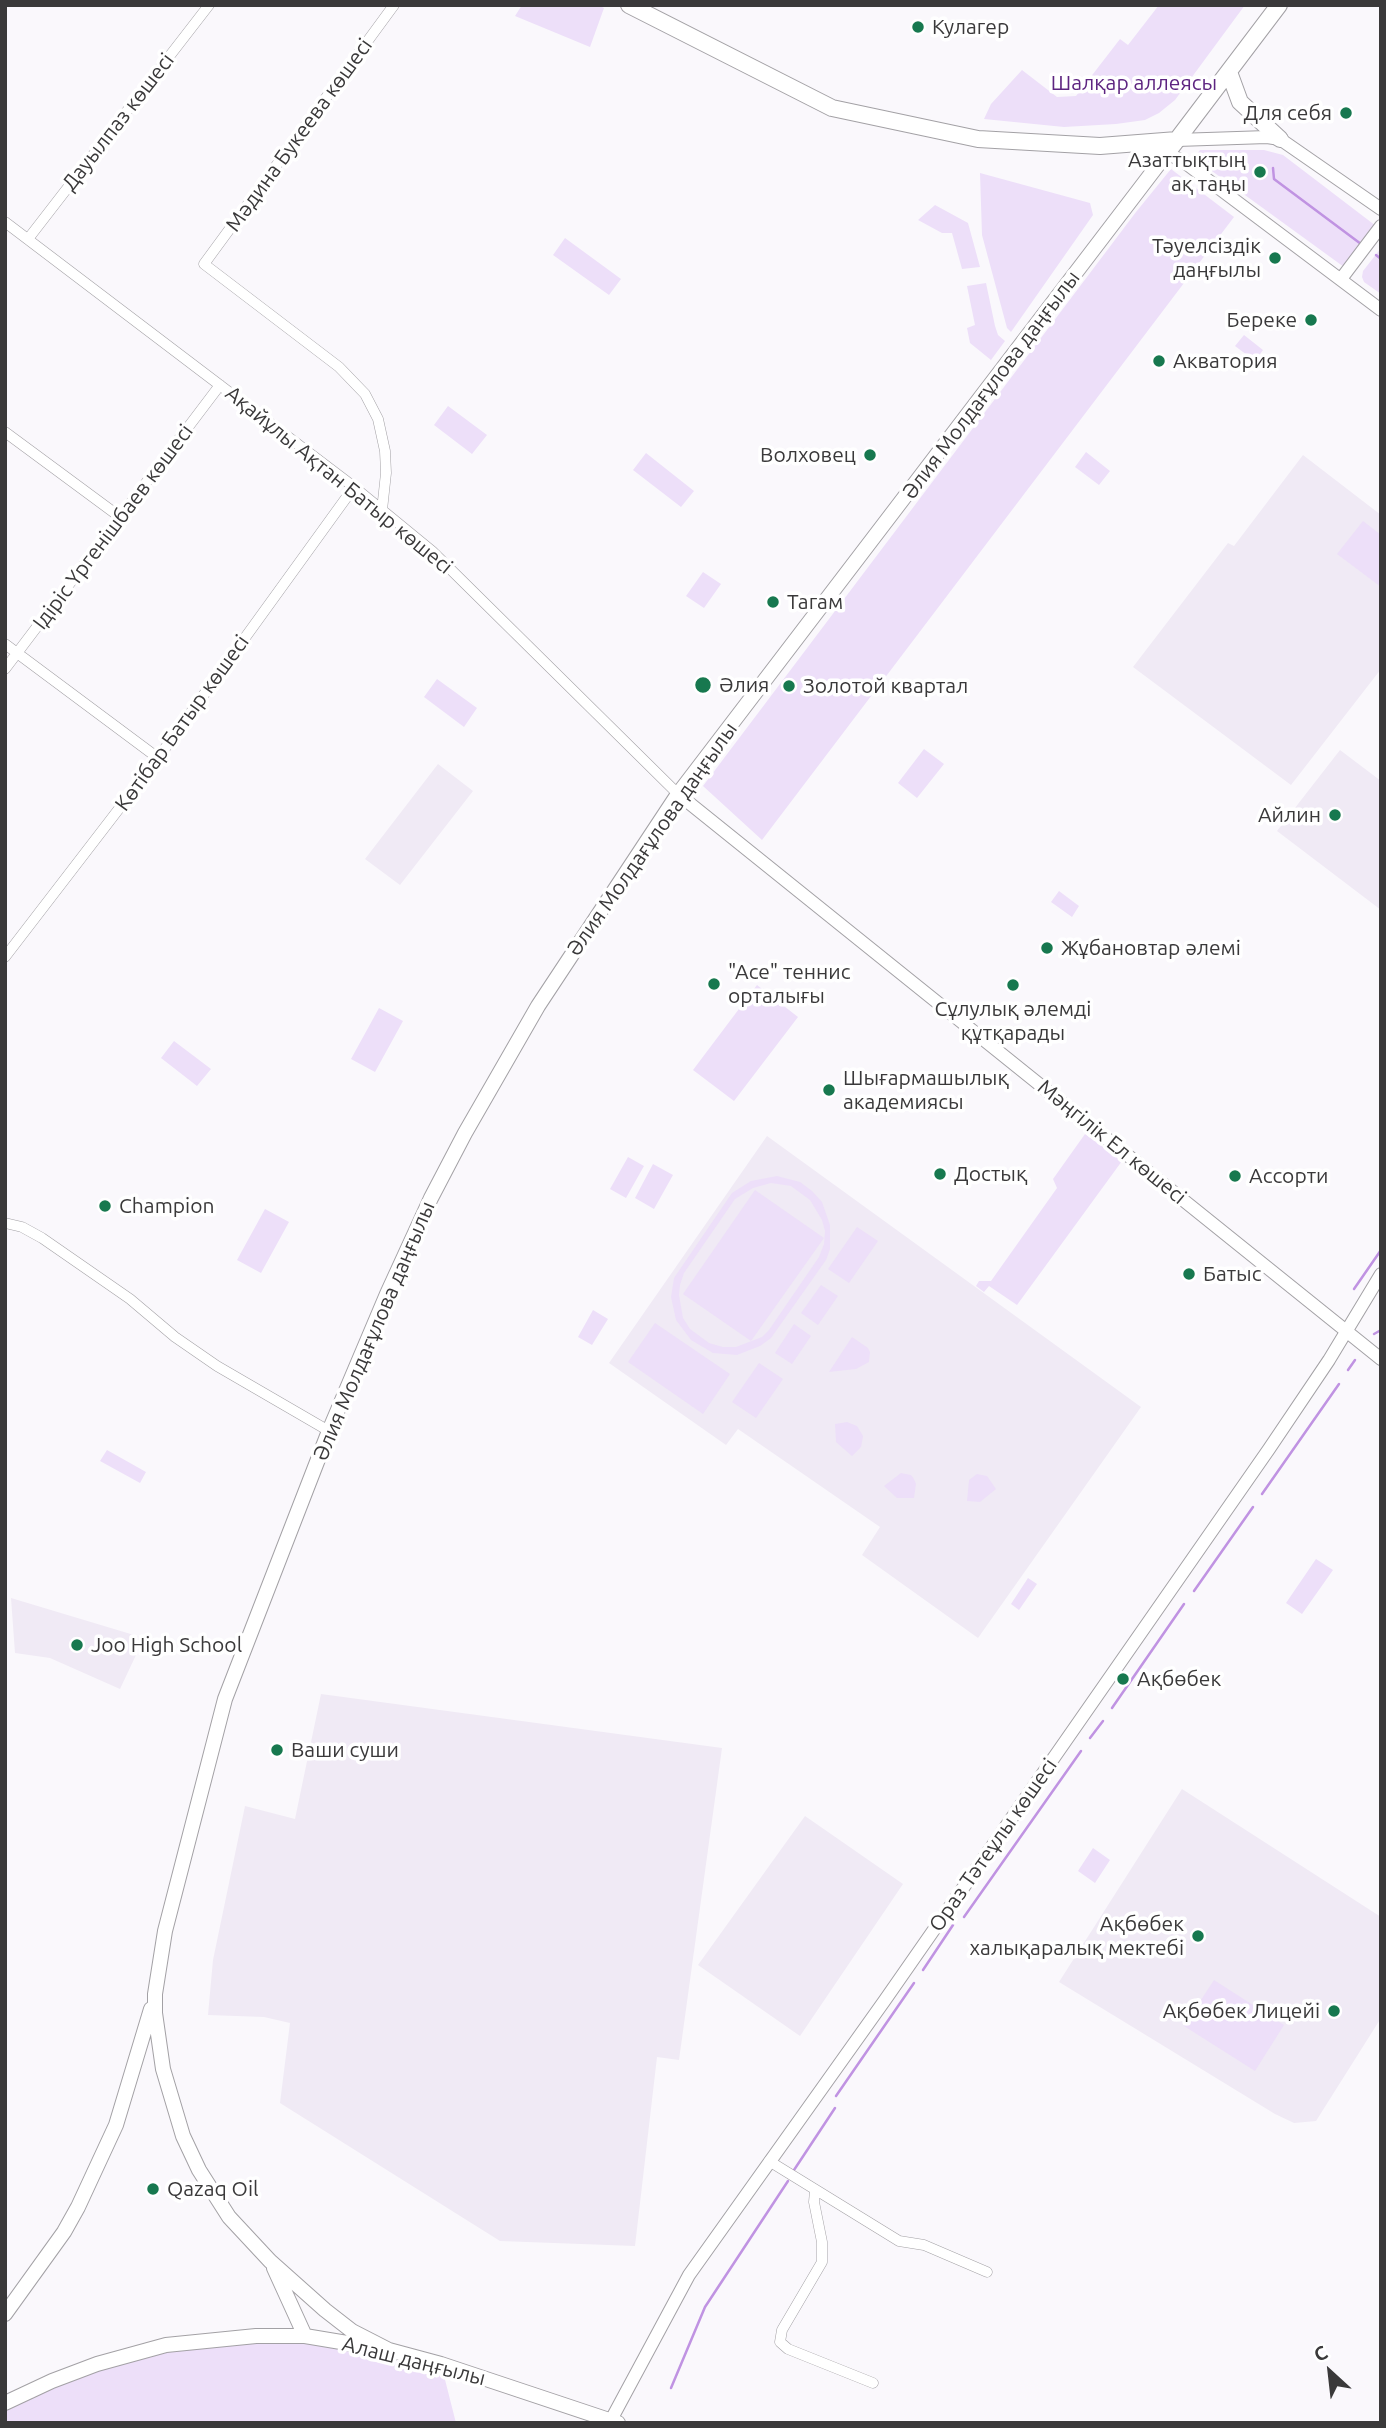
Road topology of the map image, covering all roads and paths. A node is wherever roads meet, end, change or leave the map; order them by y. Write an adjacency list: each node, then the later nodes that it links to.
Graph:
1 (209, 5): 11 (street, Дауылпаз көшесі)
2 (394, 5): 17 (street, Мәдина Букеева көшесі)
3 (629, 5): 7 (main road)
4 (1279, 5): 5 (main road, Әлия Молдағұлова даңғылы)
5 (1228, 72): 6 (main road); 7 (main road, Әлия Молдағұлова даңғылы)
6 (1280, 139): 7 (street); 8 (street)
7 (1172, 147): 12 (street); 23 (main road, Әлия Молдағұлова даңғылы)
8 (1381, 209)
9 (5, 222): 11 (street, Ақайұлы Ақтан Батыр көшесі)
10 (1381, 226): 12 (street)
11 (28, 239): 14 (street, Ақайұлы Ақтан Батыр көшесі)
12 (1341, 279): 13 (street)
13 (1381, 310)
14 (220, 385): 16 (street, Ақайұлы Ақтан Батыр көшесі); 18 (street, Ідіріс Үргенішбаев көшесі)
15 (5, 432): 18 (street)
16 (354, 487): 17 (street, Ақайұлы Ақтан Батыр көшесі); 22 (street, Көтібар Батыр көшесі)
17 (382, 510): 23 (street, Ақайұлы Ақтан Батыр көшесі)
18 (120, 517): 20 (street, Ідіріс Үргенішбаев көшесі)
19 (5, 644): 20 (street)
20 (17, 653): 21 (street, Ідіріс Үргенішбаев көшесі); 22 (street)
21 (5, 669)
22 (158, 758): 24 (street, Көтібар Батыр көшесі)
23 (678, 794): 27 (street, Мәңгілік Ел көшесі); 29 (main road, Әлия Молдағұлова даңғылы)
24 (5, 957)
25 (5, 1223): 29 (street)
26 (1381, 1274): 27 (street, Ораз Тәтеұлы көшесі)
27 (1346, 1331): 28 (street, Мәңгілік Ел көшесі); 31 (street, Ораз Тәтеұлы көшесі)
28 (1381, 1359)
29 (328, 1431): 30 (main road, Әлия Молдағұлова даңғылы)
30 (155, 1994): 33 (main road); 35 (main road)
31 (769, 2161): 32 (street); 40 (street, Ораз Тәтеұлы көшесі)
32 (815, 2191): 34 (street); 38 (street)
33 (270, 2261): 36 (main road); 37 (main road)
34 (987, 2272)
35 (5, 2314)
36 (304, 2336): 37 (main road, Алаш даңғылы); 39 (main road, Алаш даңғылы)
37 (389, 2350): 40 (main road, Алаш даңғылы)
38 (873, 2383)
39 (5, 2403)
40 (613, 2422)

